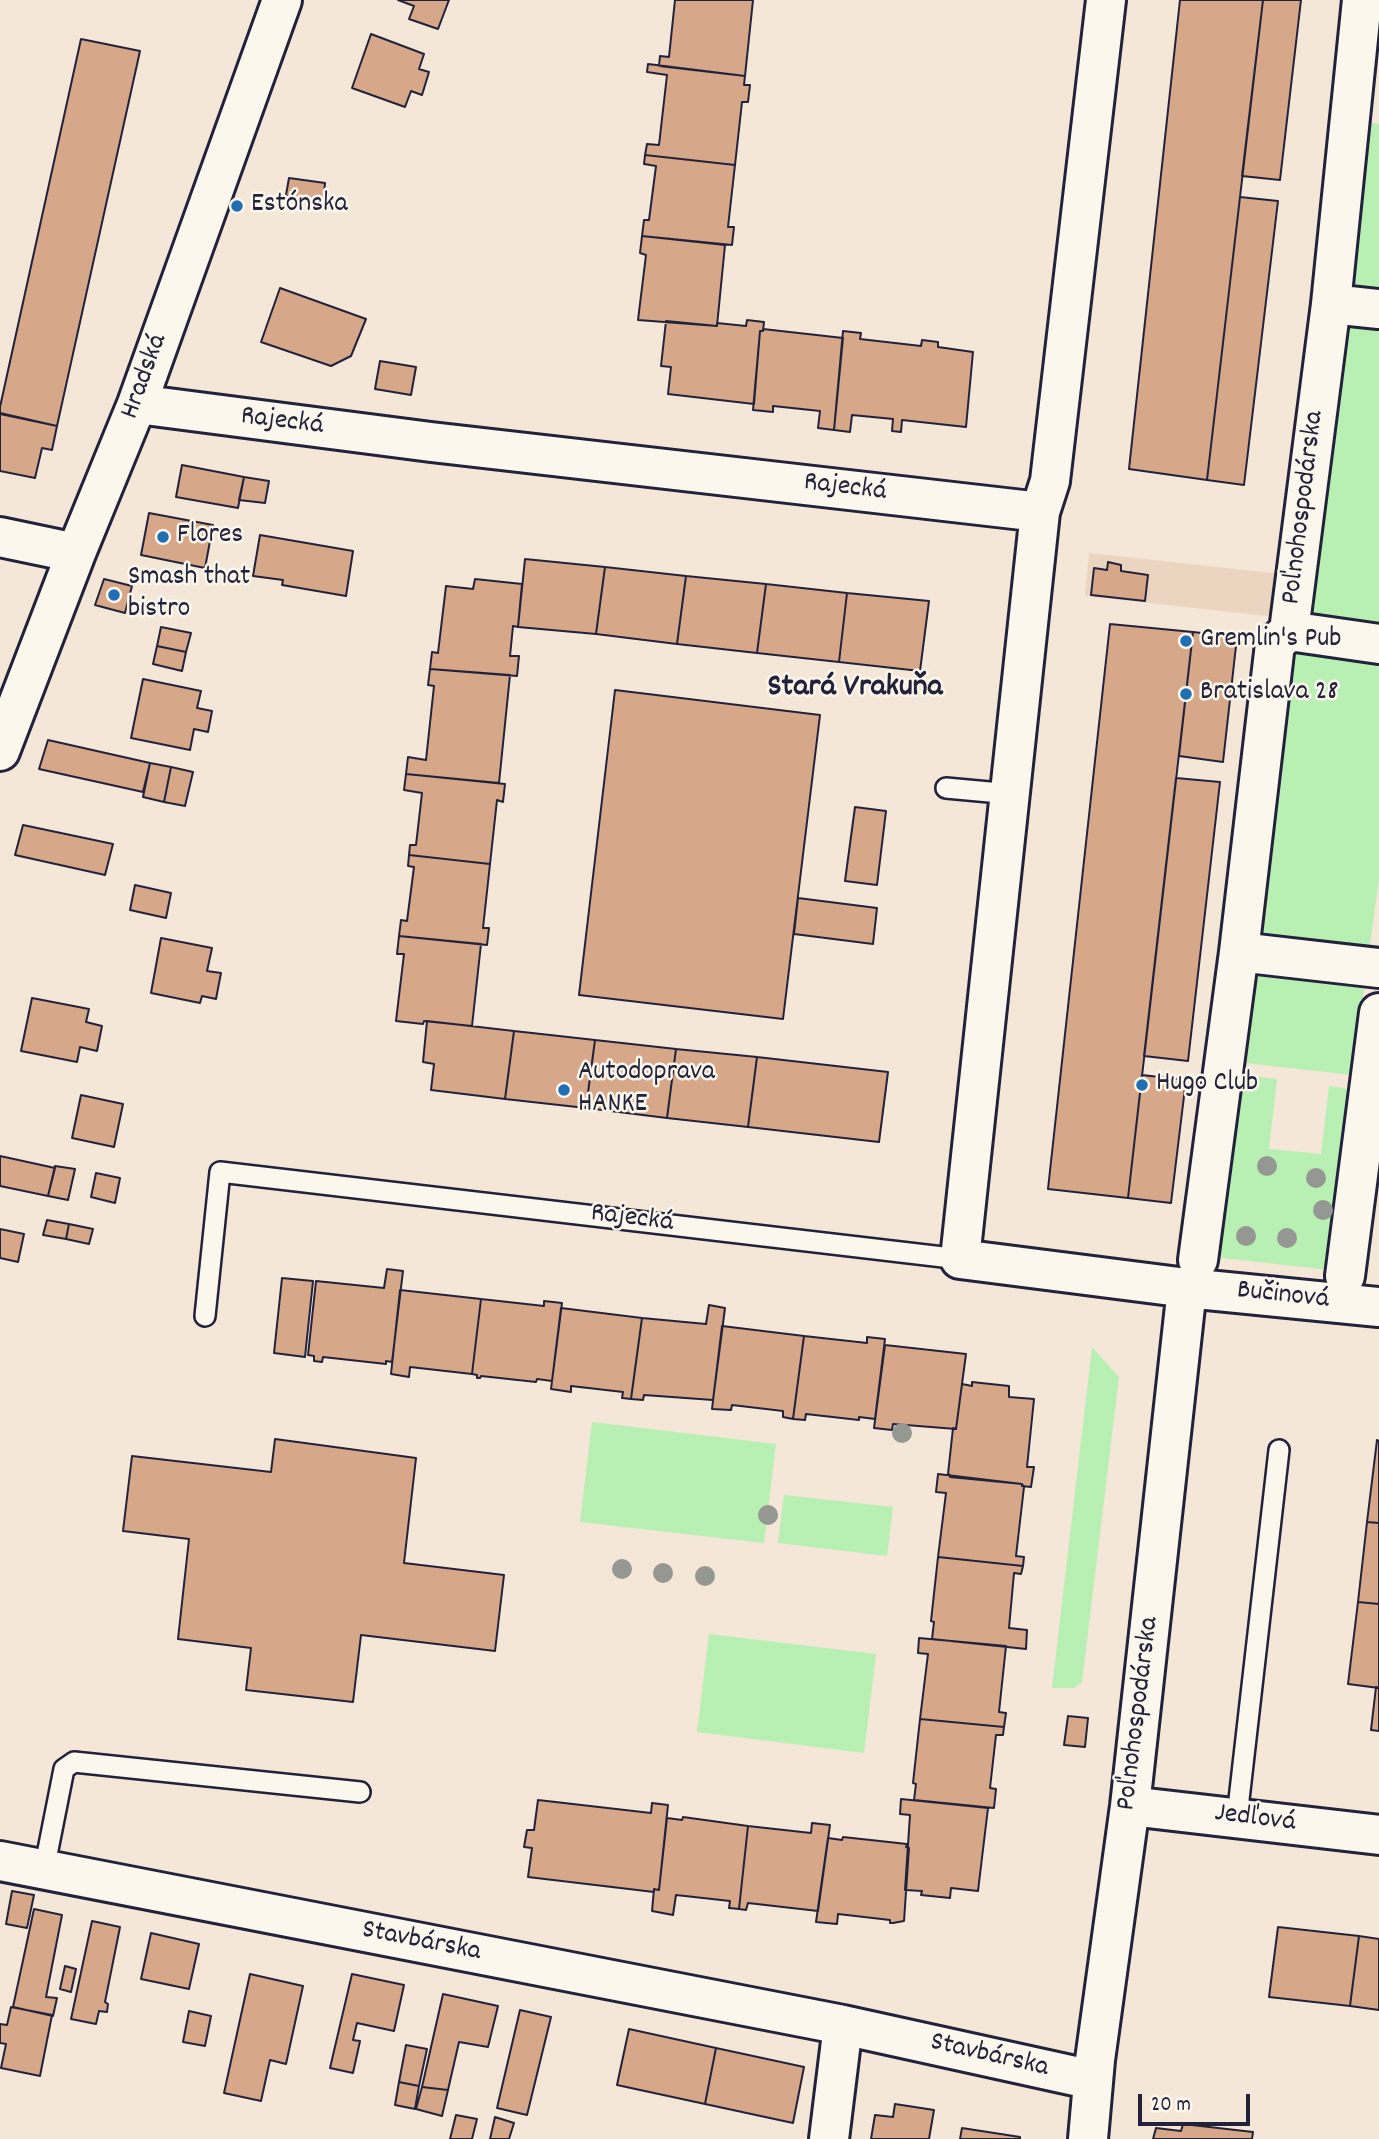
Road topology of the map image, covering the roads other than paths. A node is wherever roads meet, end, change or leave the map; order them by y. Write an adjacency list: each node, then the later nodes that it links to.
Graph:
1 (282, 0): 7 (street, Hradská)
2 (1105, 0): 8 (street)
3 (1362, 0): 4 (street, Poľnohospodárska)
4 (1365, 113): 5 (street, Poľnohospodárska)
5 (1331, 304): 6 (street); 11 (street, Poľnohospodárska)
6 (1379, 309)
7 (137, 404): 8 (street, Rajecká); 10 (street, Hradská)
8 (1040, 512): 15 (street)
9 (0, 537): 10 (street)
10 (76, 553): 13 (street, Hradská)
11 (1289, 631): 12 (street); 16 (street, Poľnohospodárska)
12 (1379, 644)
13 (0, 751)
14 (946, 788): 15 (lane)
15 (1011, 794): 19 (street)
16 (1239, 952): 17 (street); 20 (street, Poľnohospodárska)
17 (1379, 968)
18 (1379, 1013): 21 (street)
19 (960, 1259): 20 (street, Rajecká); 23 (lane, Rajecká)
20 (1193, 1274): 22 (street, Bučinová); 26 (street, Poľnohospodárska)
21 (1345, 1276)
22 (1379, 1307)
23 (205, 1316)
24 (1279, 1450): 27 (lane)
25 (360, 1792): 30 (lane)
26 (1130, 1806): 27 (street, Jedľová); 32 (street, Poľnohospodárska)
27 (1237, 1817): 28 (street, Jedľová)
28 (1379, 1835)
29 (0, 1861): 30 (street, Stavbárska)
30 (44, 1870): 31 (street, Stavbárska)
31 (843, 2025): 32 (street, Stavbárska); 33 (street)
32 (1093, 2080): 34 (street, Poľnohospodárska)
33 (829, 2139)
34 (1088, 2139)

